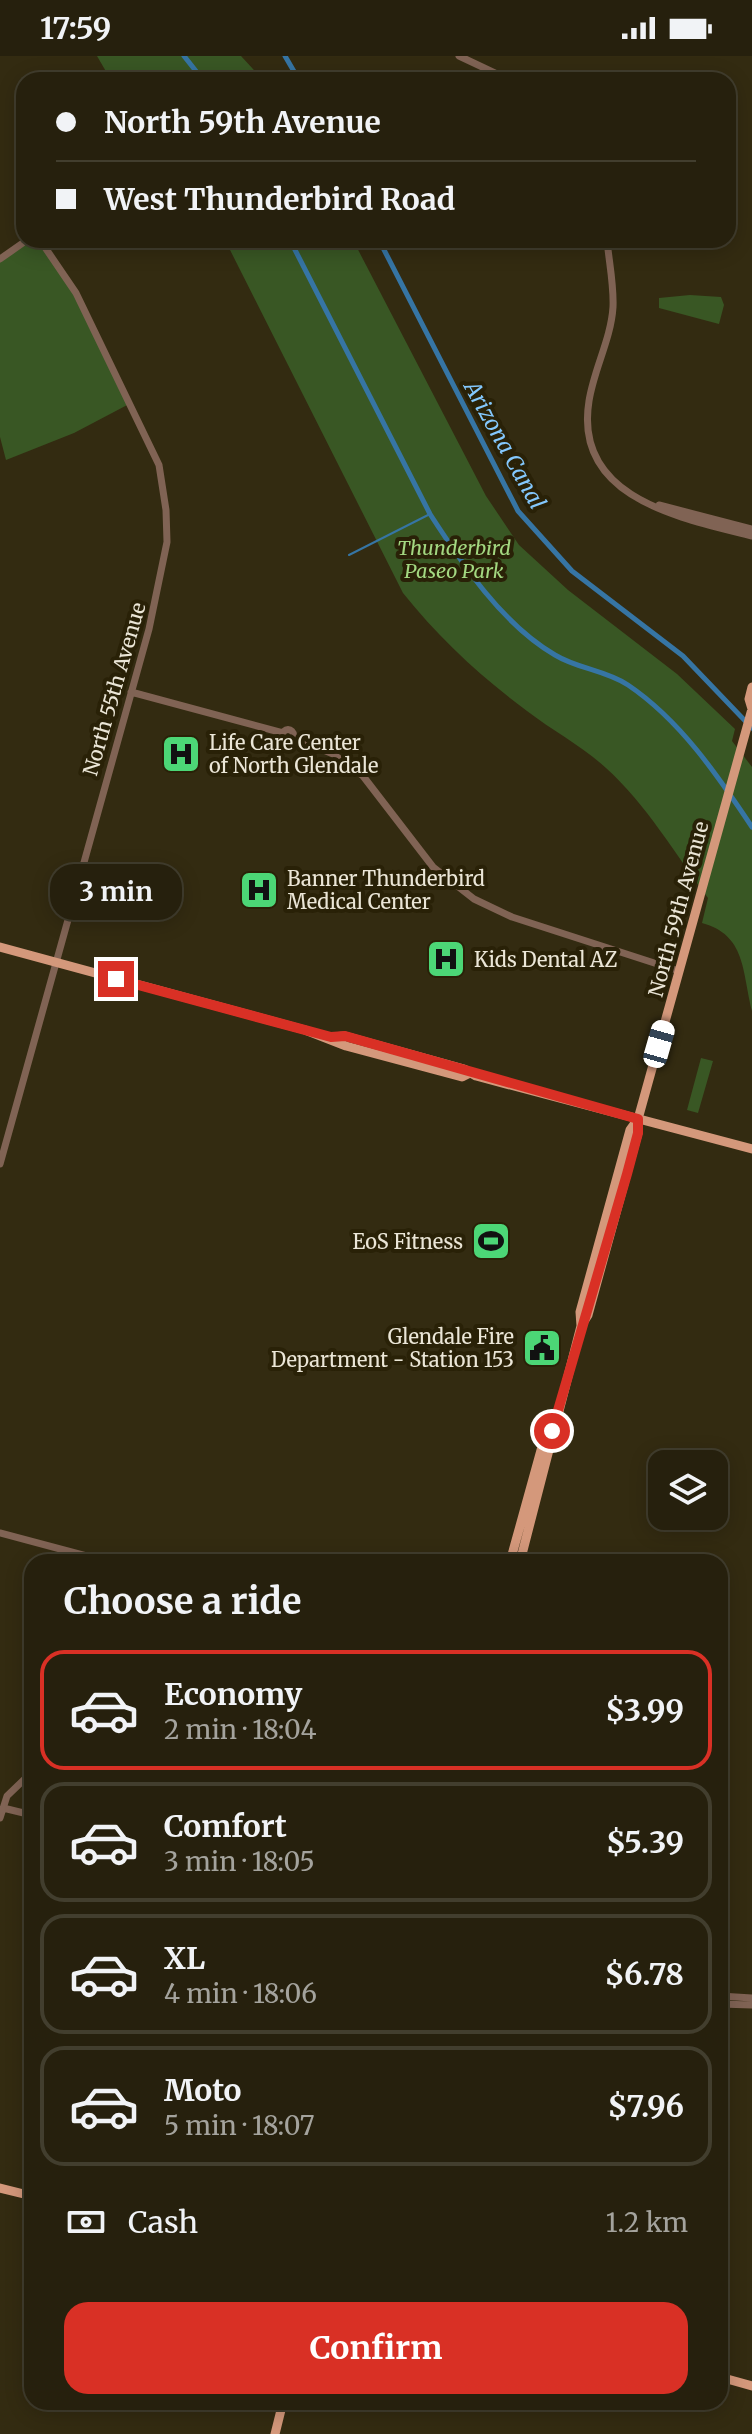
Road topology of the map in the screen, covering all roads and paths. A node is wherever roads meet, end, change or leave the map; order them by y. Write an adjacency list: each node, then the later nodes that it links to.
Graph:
1 (459, 56): 2 (street)
2 (493, 72)
3 (45, 248): 9 (street, North 55th Avenue)
4 (608, 248): 5 (street)
5 (649, 504): 6 (street); 7 (street)
6 (752, 529)
7 (752, 536)
8 (752, 687): 10 (main road, North 59th Avenue)
9 (131, 692): 12 (street, North 55th Avenue); 13 (street)
10 (751, 712): 13 (main road, North 59th Avenue)
11 (0, 947): 12 (main road)
12 (55, 962): 14 (main road); 20 (street, North 55th Avenue)
13 (679, 971): 18 (main road, North 59th Avenue)
14 (331, 1037): 15 (main road); 16 (main road)
15 (357, 1049): 16 (main road); 17 (main road)
16 (411, 1054): 17 (main road)
17 (468, 1074): 18 (main road)
18 (638, 1119): 19 (main road); 21 (main road, North 59th Avenue); 22 (main road, North 59th Avenue)
19 (752, 1149)
20 (0, 1164)
21 (616, 1181): 22 (main road); 23 (main road, North 59th Avenue)
22 (619, 1205): 23 (main road, North 59th Avenue)
23 (581, 1326): 24 (main road, North 59th Avenue)
24 (550, 1440): 27 (main road, North 59th Avenue); 28 (main road, North 59th Avenue)
25 (0, 1533): 26 (street)
26 (79, 1554)
27 (512, 1554)
28 (522, 1554)
29 (24, 1779): 30 (street)
30 (3, 1808): 31 (street); 32 (street)
31 (24, 1813)
32 (0, 1818)
33 (728, 1996): 34 (street)
34 (752, 1998)
35 (728, 2004): 36 (street)
36 (752, 2005)
37 (0, 2188): 38 (main road)
38 (24, 2194)
39 (728, 2379): 40 (main road)
40 (752, 2386)
41 (281, 2410): 42 (main road)
42 (275, 2434)

